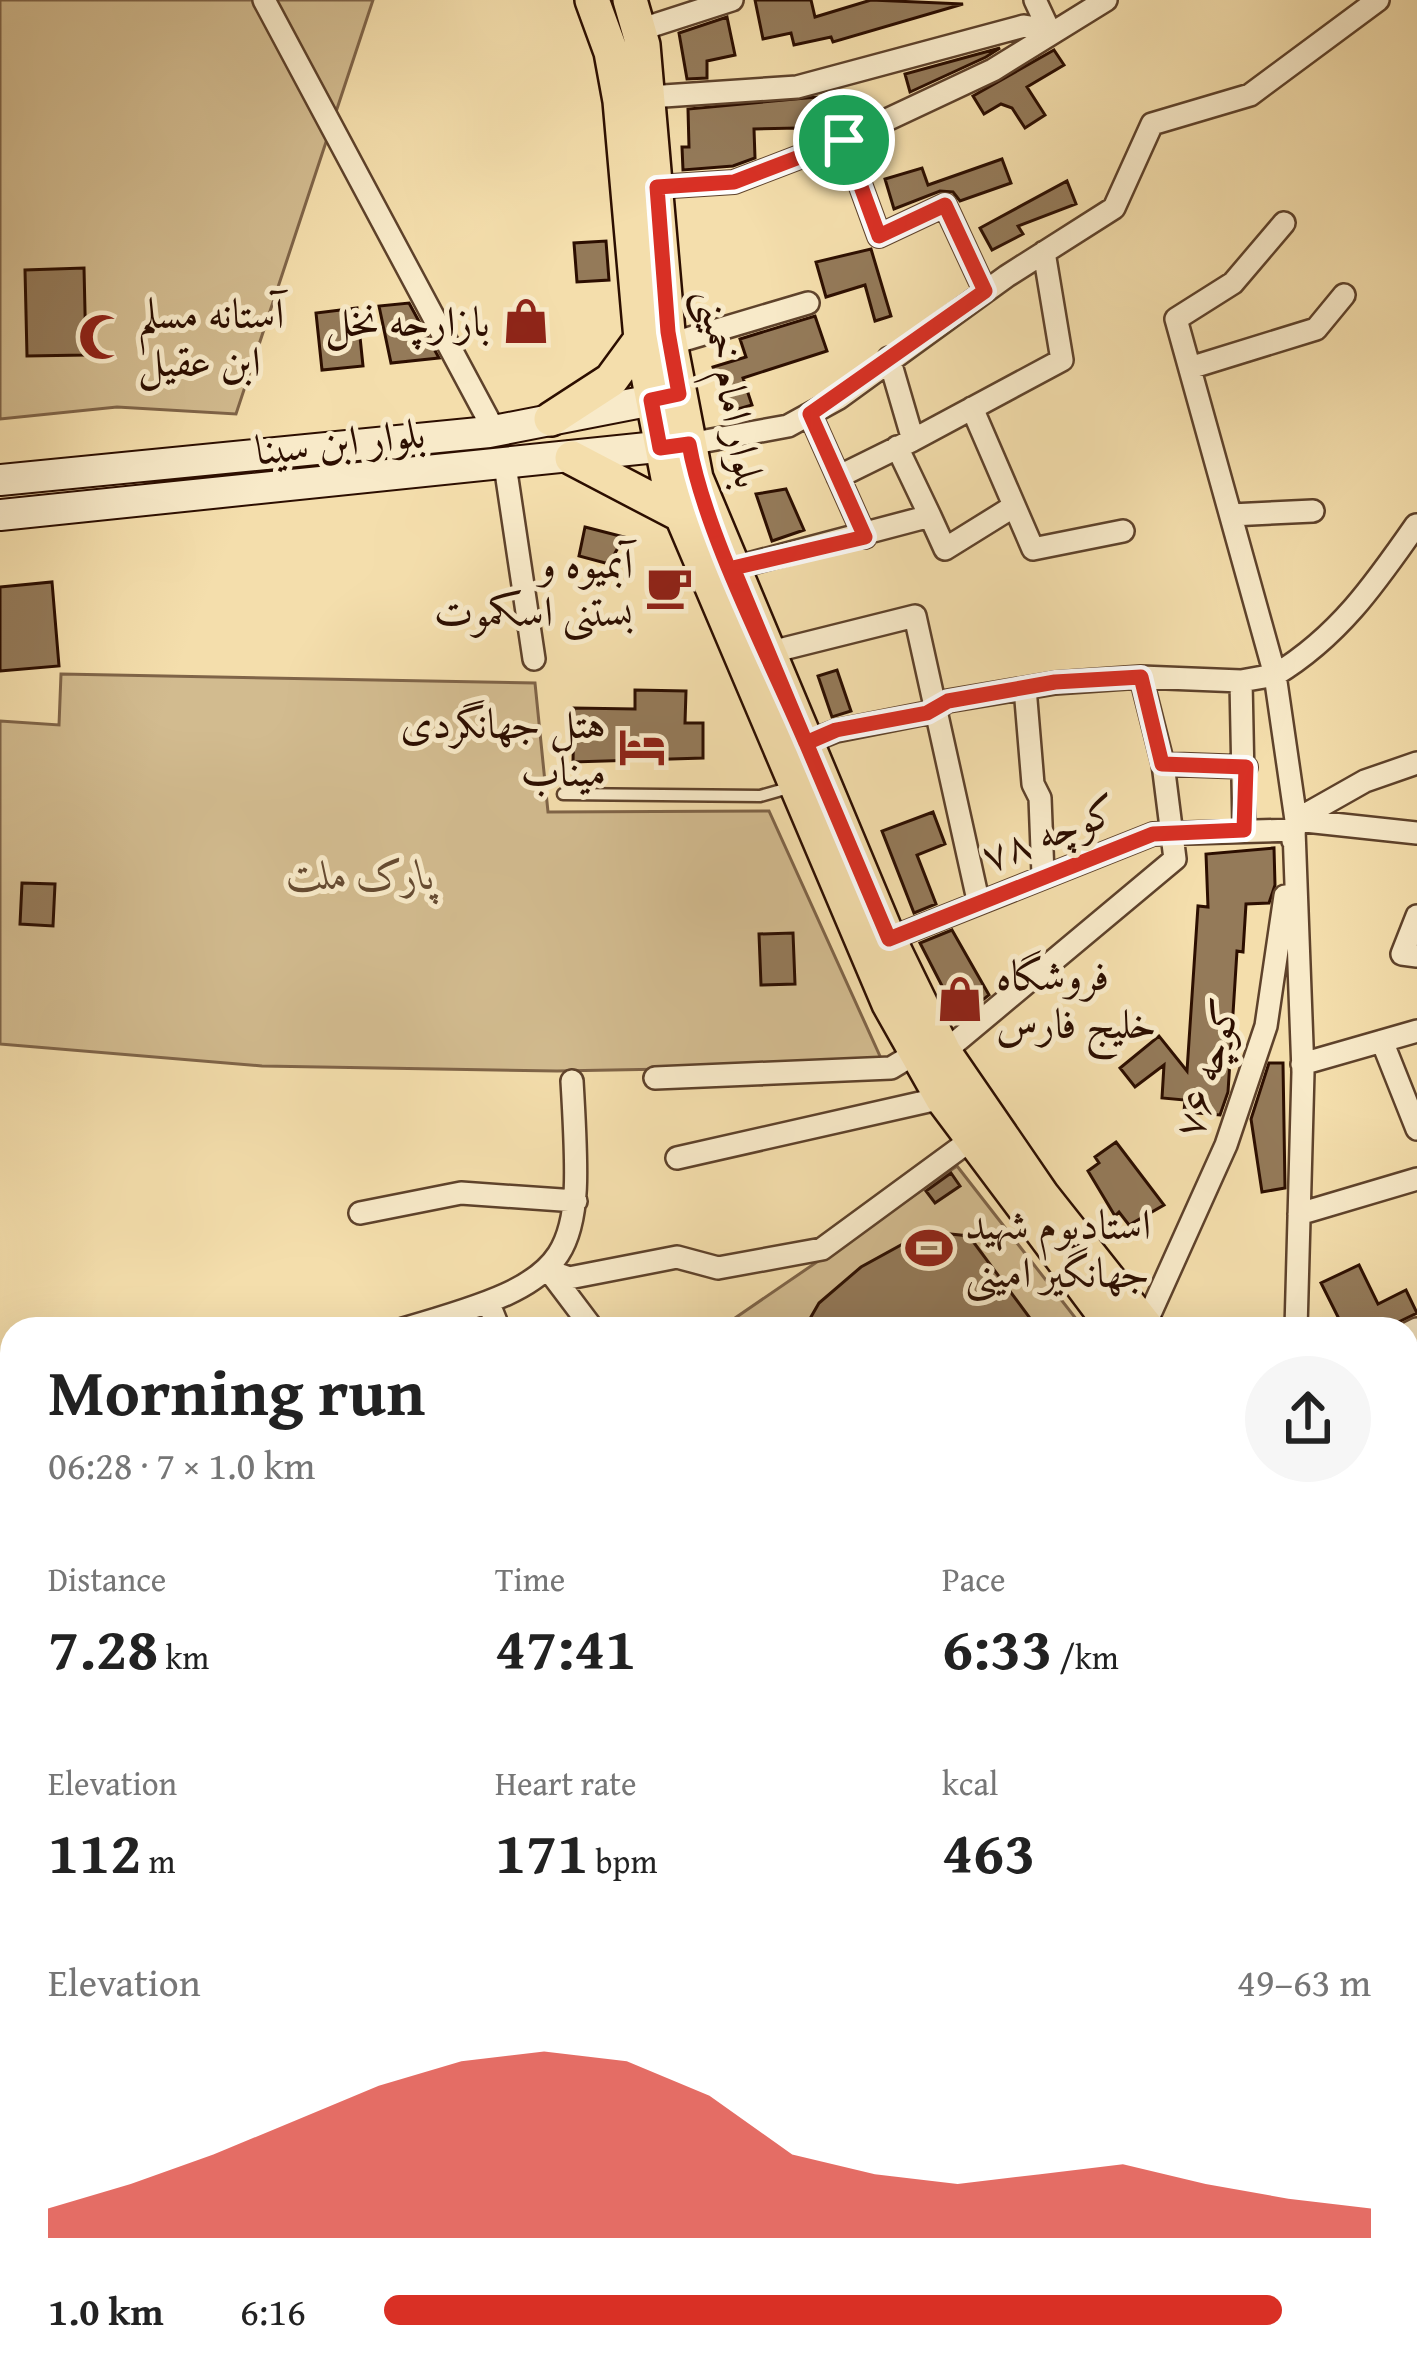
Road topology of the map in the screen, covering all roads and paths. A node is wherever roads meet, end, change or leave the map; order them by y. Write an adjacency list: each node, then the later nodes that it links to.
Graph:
1 (264, 0): 24 (street)
2 (592, 0): 17 (main road, بلوار امام خمینی)
3 (732, 0): 7 (street)
4 (1035, 0): 8 (street)
5 (1106, 0): 8 (street)
6 (1378, 0): 13 (street)
7 (634, 15): 9 (main road, بلوار امام خمینی)
8 (1048, 31): 9 (street); 10 (street)
9 (649, 97): 11 (main road, بلوار امام خمینی)
10 (844, 140): 11 (street); 14 (street)
11 (657, 187): 17 (main road, بلوار امام خمینی)
12 (1284, 223): 19 (street)
13 (1044, 252): 14 (street); 21 (street)
14 (985, 291): 18 (street)
15 (1344, 295): 19 (street)
16 (808, 303): 17 (street)
17 (656, 342): 20 (main road, بلوار امام خمینی); 23 (main road)
18 (889, 358): 22 (street); 25 (street)
19 (1192, 367): 35 (street)
20 (665, 397): 23 (main road, بلوار ابن سینا); 26 (main road, بلوار امام خمینی)
21 (972, 408): 25 (street); 31 (street)
22 (810, 414): 26 (street); 29 (street)
23 (551, 419): 24 (main road, بلوار ابن سینا)
24 (494, 430): 30 (main road, بلوار ابن سینا)
25 (905, 444): 29 (street); 36 (street)
26 (674, 446): 27 (main road, بلوار ابن سینا); 34 (main road, بلوار امام خمینی); 40 (main road, بلوار امام خمینی)
27 (572, 458): 28 (main road, بلوار ابن سینا); 34 (main road)
28 (506, 465): 33 (main road, بلوار ابن سینا); 42 (street)
29 (838, 477): 39 (street)
30 (0, 480)
31 (1011, 508): 36 (street); 38 (street)
32 (1313, 511): 35 (street)
33 (0, 515)
34 (681, 515): 52 (main road, بلوار امام خمینی)
35 (1231, 515): 43 (street)
36 (930, 516): 39 (street)
37 (1416, 525): 43 (street)
38 (1124, 531)
39 (865, 537): 40 (street)
40 (733, 568): 41 (main road, بلوار امام خمینی)
41 (767, 652): 47 (street); 48 (main road, بلوار امام خمینی)
42 (534, 659)
43 (1275, 675): 45 (street); 54 (street)
44 (1141, 677): 45 (street); 46 (street); 50 (street)
45 (1241, 681): 51 (street)
46 (1024, 688): 47 (street); 58 (street)
47 (938, 707): 48 (street); 59 (street)
48 (806, 743): 61 (main road, بلوار امام خمینی)
49 (1417, 763): 54 (street)
50 (1162, 764): 51 (street); 56 (street)
51 (1246, 767): 55 (street)
52 (796, 787): 53 (lane); 65 (main road, بلوار امام خمینی)
53 (563, 794)
54 (1295, 825): 55 (street, کوچه ۷۸); 57 (street, کوچه ۷۸); 66 (street); 85 (street, کوچه ۷۶)
55 (1244, 830): 56 (street, کوچه ۷۸)
56 (1172, 832): 58 (street, کوچه ۷۸); 65 (street)
57 (1417, 833)
58 (1043, 875): 59 (street, کوچه ۷۸)
59 (978, 900): 61 (street, کوچه ۷۸)
60 (1417, 916): 62 (street)
61 (889, 939): 65 (main road, بلوار امام خمینی)
62 (1417, 956)
63 (1417, 1031): 64 (street)
64 (1382, 1041): 66 (street); 70 (street)
65 (930, 1053): 67 (street); 69 (main road, بلوار امام خمینی); 84 (main road, بلوار امام خمینی)
66 (1302, 1064): 76 (street)
67 (655, 1078)
68 (572, 1081): 74 (street)
69 (942, 1098): 71 (main road, بلوار امام خمینی); 72 (street)
70 (1417, 1130)
71 (972, 1139): 77 (street); 83 (main road, بلوار امام خمینی)
72 (677, 1158)
73 (1417, 1179): 76 (street)
74 (576, 1202): 75 (street); 77 (street)
75 (359, 1213)
76 (1299, 1214): 86 (street)
77 (549, 1271): 78 (street); 82 (street)
78 (489, 1304): 79 (street); 80 (street); 81 (street)
79 (445, 1317)
80 (485, 1317)
81 (494, 1317)
82 (584, 1317)
83 (1126, 1317)
84 (1128, 1317)
85 (1141, 1317)
86 (1296, 1317)

